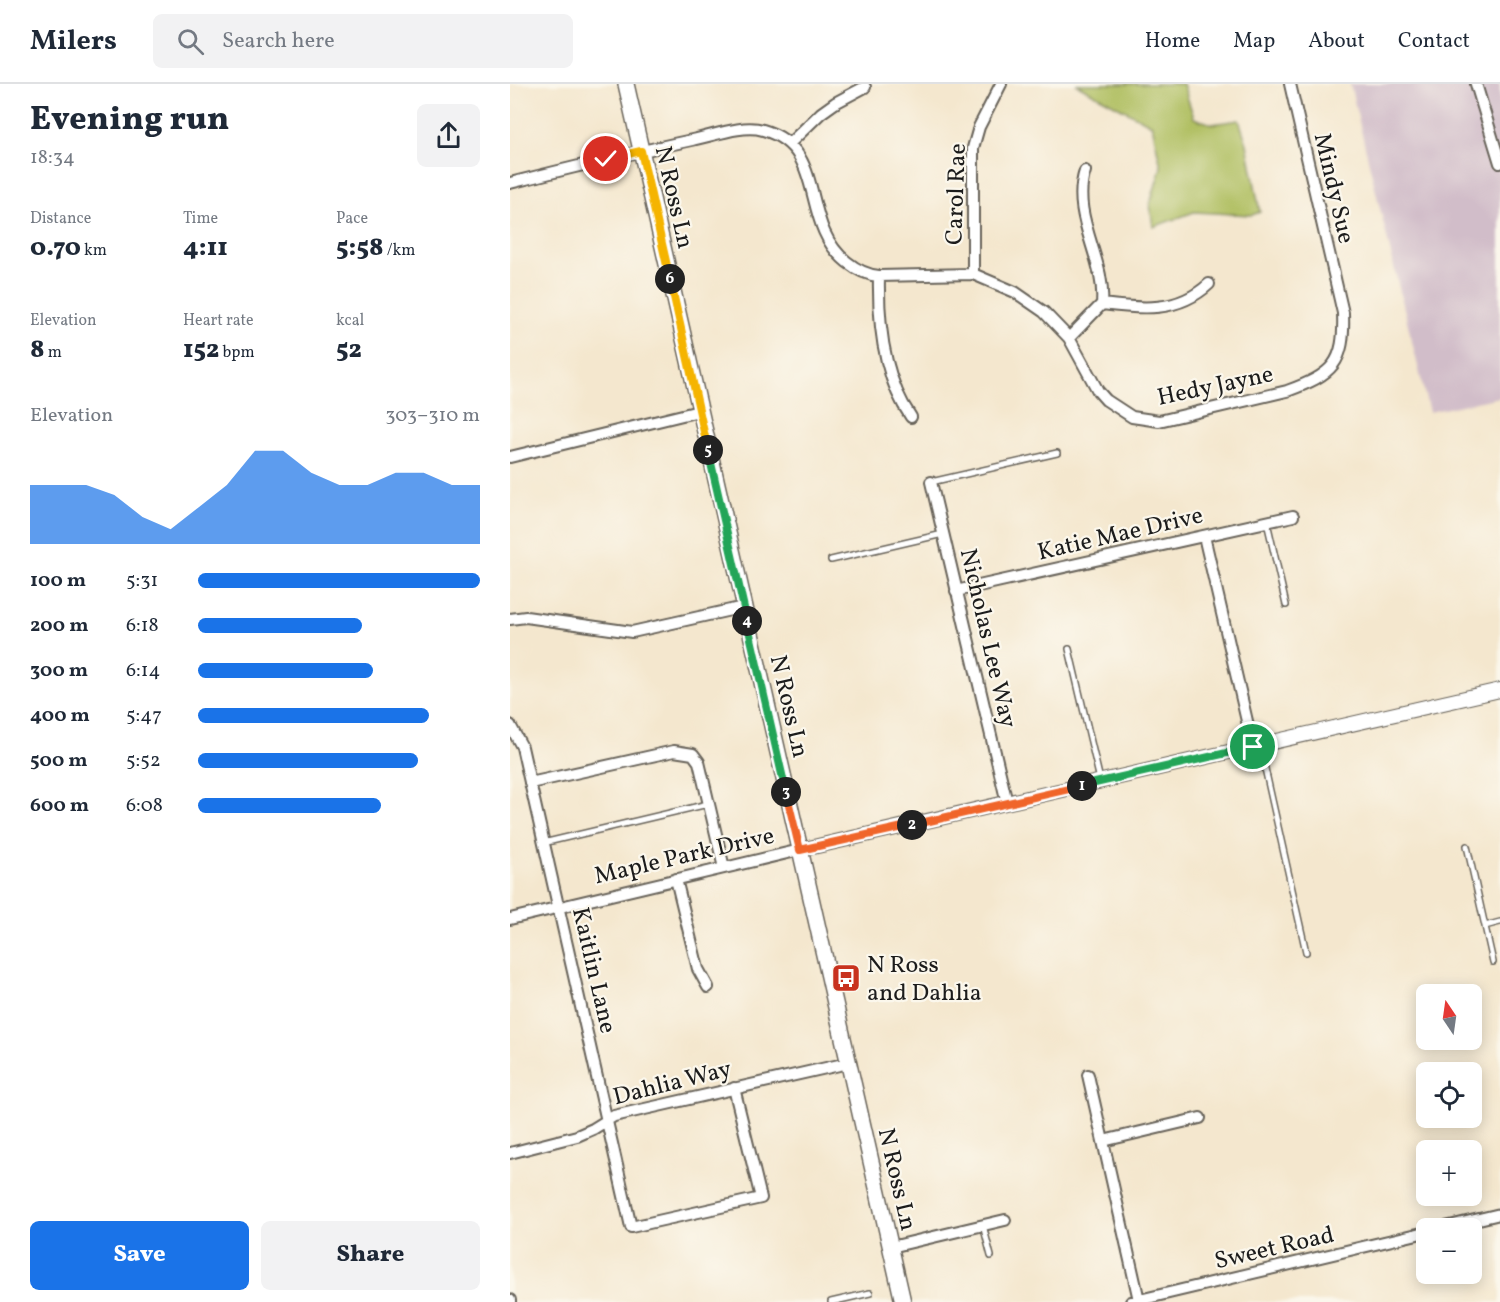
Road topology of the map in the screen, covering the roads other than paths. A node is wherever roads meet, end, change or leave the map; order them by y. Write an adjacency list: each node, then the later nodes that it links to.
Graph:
1 (626, 84): 7 (main road, N Ross Ln)
2 (1001, 84): 11 (street, Carol Rae)
3 (1290, 84): 14 (street, Mindy Sue)
4 (1476, 84): 8 (street)
5 (865, 87): 6 (street)
6 (789, 144): 7 (street, Hedy Jayne); 12 (street, Hedy Jayne)
7 (641, 151): 10 (street, Hedy Jayne); 17 (main road, N Ross Ln)
8 (1500, 164)
9 (1085, 171): 15 (street)
10 (510, 183)
11 (973, 274): 12 (street, Hedy Jayne); 16 (street, Hedy Jayne)
12 (879, 276): 18 (street)
13 (1209, 285): 15 (street)
14 (1340, 302): 16 (street, Hedy Jayne)
15 (1102, 304): 16 (street)
16 (1069, 339)
17 (699, 411): 20 (street); 29 (main road, N Ross Ln)
18 (911, 417)
19 (1057, 453): 21 (lane)
20 (510, 457)
21 (931, 482): 24 (street, Nicholas Lee Way)
22 (1293, 516): 23 (street, Katie Mae Drive)
23 (1267, 522): 25 (street, Katie Mae Drive); 28 (lane)
24 (943, 534): 26 (lane); 27 (street, Nicholas Lee Way)
25 (1204, 536): 27 (street, Katie Mae Drive); 34 (street)
26 (831, 560)
27 (956, 591): 37 (street, Nicholas Lee Way)
28 (1286, 605)
29 (744, 607): 30 (street); 41 (main road, N Ross Ln)
30 (510, 619)
31 (1069, 649): 35 (lane)
32 (1500, 690): 34 (street, Maple Park Drive)
33 (510, 725): 36 (street, Kaitlin Lane)
34 (1256, 746): 35 (street, Maple Park Drive); 48 (lane)
35 (1101, 782): 37 (street, Maple Park Drive)
36 (530, 783): 38 (street); 39 (street, Kaitlin Lane)
37 (1007, 803): 41 (street, Maple Park Drive)
38 (709, 804): 39 (lane); 42 (street)
39 (543, 843): 44 (street, Kaitlin Lane)
40 (1467, 846): 47 (lane)
41 (800, 850): 42 (street, Maple Park Drive); 51 (main road, N Ross Ln)
42 (724, 868): 43 (street, Maple Park Drive)
43 (676, 879): 44 (street, Maple Park Drive); 50 (street)
44 (559, 907): 45 (street, Maple Park Drive); 55 (street, Kaitlin Lane)
45 (510, 919)
46 (1500, 922): 47 (lane)
47 (1485, 926): 49 (lane)
48 (1306, 952)
49 (1493, 962)
50 (708, 987)
51 (848, 1063): 53 (street, Dahlia Way); 63 (main road, N Ross Ln)
52 (1088, 1075): 56 (street)
53 (734, 1088): 55 (street, Dahlia Way); 55 (street, Kaitlin Lane)
54 (1200, 1118): 56 (street)
55 (608, 1120): 57 (street, Dahlia Way)
56 (1103, 1141): 66 (street)
57 (510, 1153)
58 (1500, 1214): 59 (street)
59 (1482, 1218)
60 (1005, 1220): 61 (street)
61 (983, 1225): 63 (street); 64 (lane)
62 (1416, 1234): 66 (street, Sweet Road)
63 (891, 1247): 68 (main road, N Ross Ln)
64 (991, 1256)
65 (870, 1293): 67 (lane)
66 (1135, 1301)
67 (831, 1302)
68 (903, 1302)

